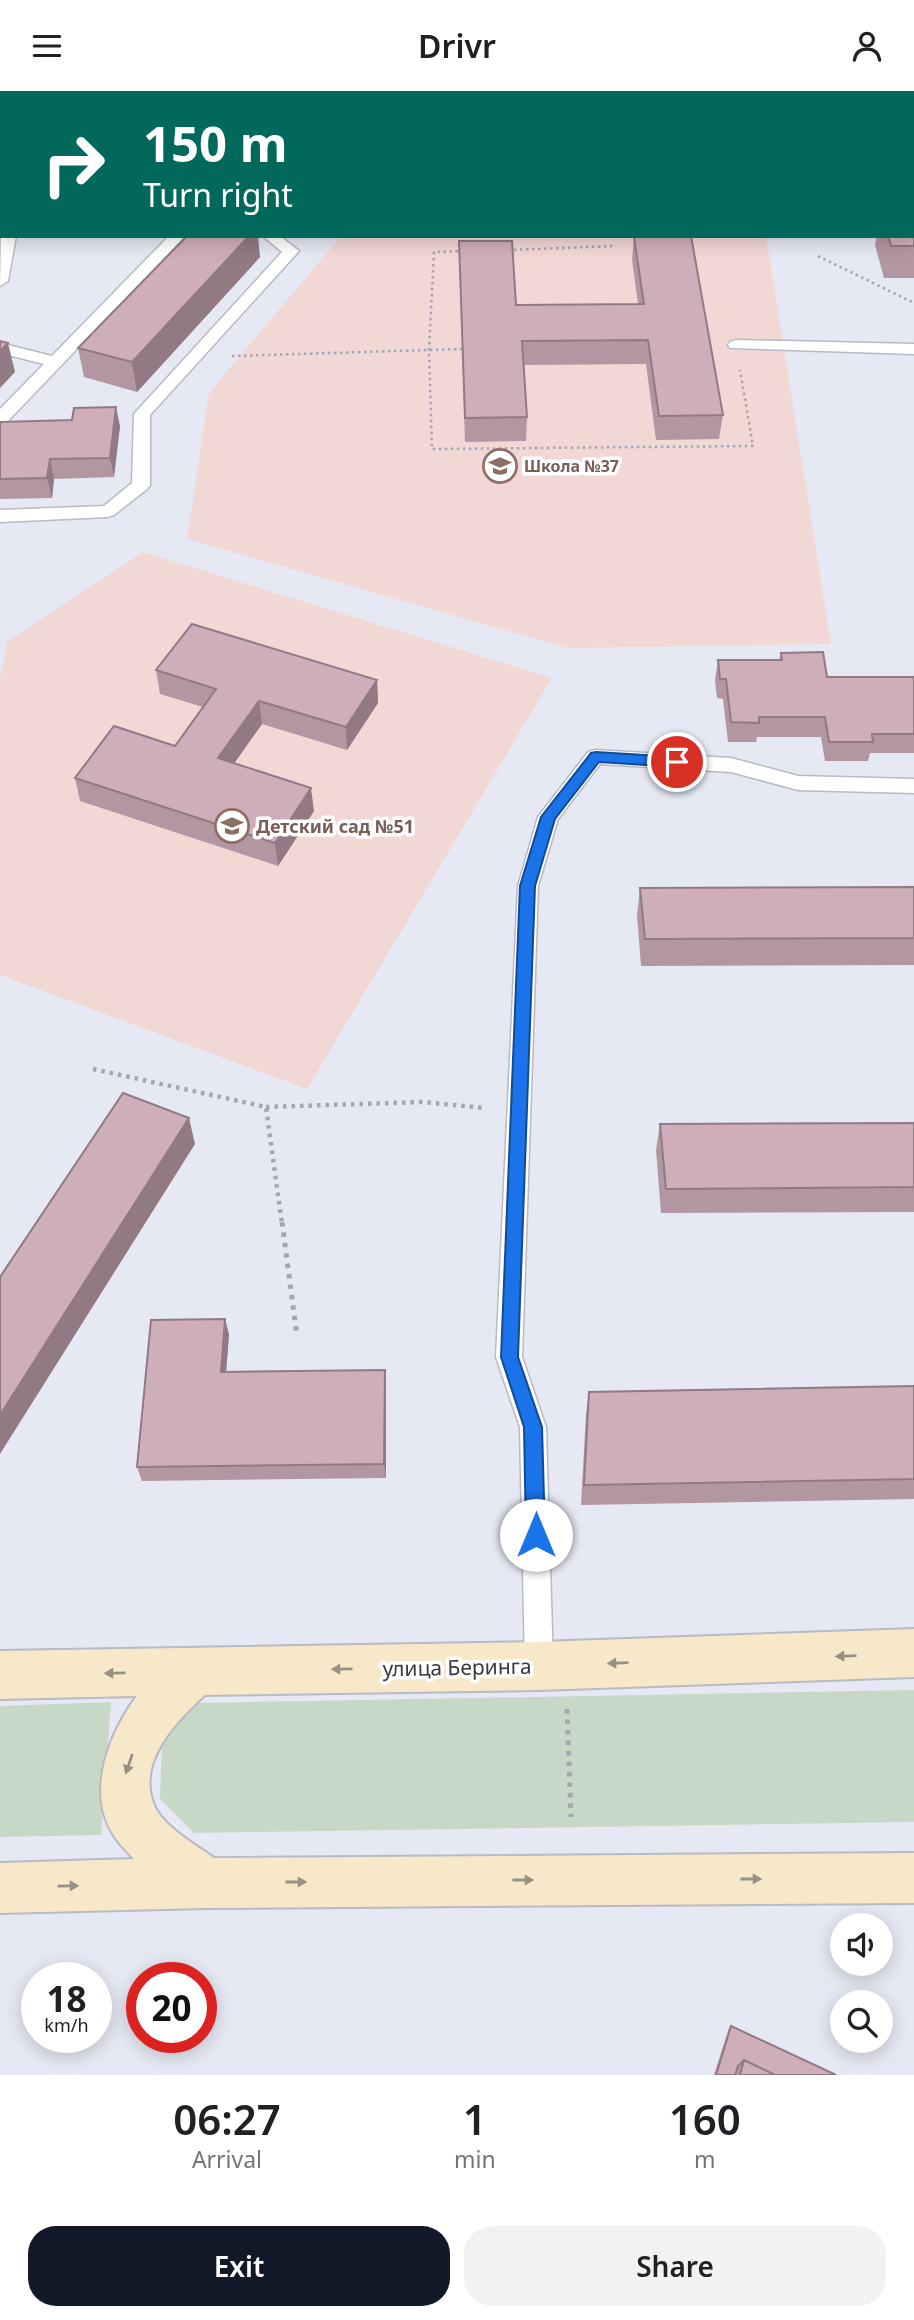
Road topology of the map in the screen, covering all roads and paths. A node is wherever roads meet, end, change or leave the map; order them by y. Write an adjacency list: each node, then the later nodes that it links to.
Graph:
1 (9, 238): 8 (lane)
2 (176, 238): 16 (lane)
3 (273, 238): 15 (lane)
4 (615, 246): 5 (path)
5 (504, 250)
6 (476, 251): 14 (path)
7 (818, 256): 9 (path)
8 (0, 281)
9 (914, 303)
10 (736, 345): 13 (lane); 14 (path)
11 (0, 348): 16 (lane)
12 (462, 349): 14 (path)
13 (914, 349)
14 (429, 350): 15 (path)
15 (196, 355): 18 (lane)
16 (55, 362): 17 (lane)
17 (0, 419)
18 (0, 516)
19 (914, 786): 22 (lane)
20 (93, 1069): 21 (path)
21 (266, 1107): 22 (path); 23 (path)
22 (521, 1111): 27 (lane)
23 (297, 1336)
24 (914, 1653): 27 (street, улица Беринга, one-way to 27)
25 (197, 1671): 26 (street, улица Беринга, one-way to 26); 27 (street, улица Беринга, one-way to 25); 30 (street, one-way to 30)
26 (0, 1675)
27 (553, 1682): 28 (path)
28 (571, 1817)
29 (914, 1878): 30 (street, one-way to 29)
30 (207, 1882): 31 (street, one-way to 30)
31 (0, 1888)

